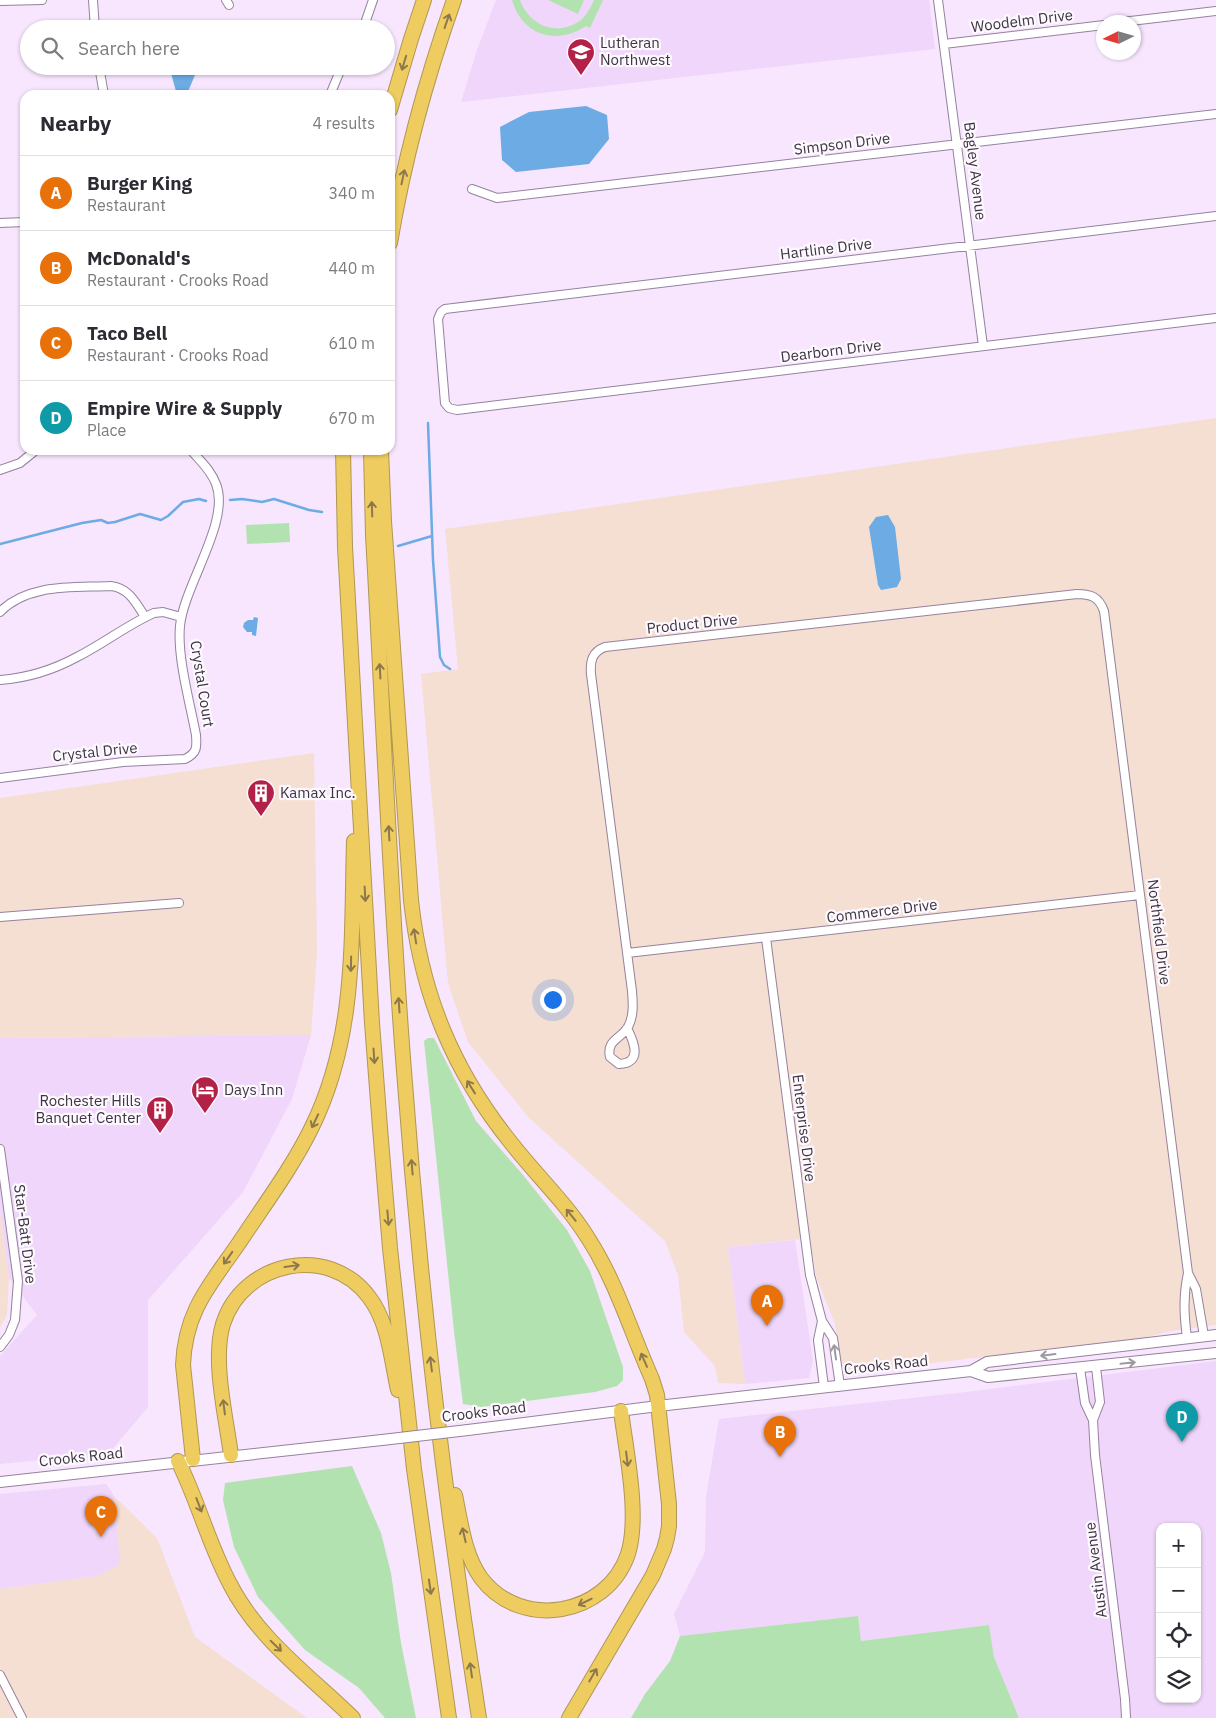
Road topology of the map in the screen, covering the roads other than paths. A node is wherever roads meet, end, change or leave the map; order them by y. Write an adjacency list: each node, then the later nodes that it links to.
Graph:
1 (42, 0): 7 (street)
2 (93, 0): 9 (street)
3 (373, 0): 10 (street)
4 (424, 0): 18 (highway, one-way to 18)
5 (454, 0): 22 (highway, one-way to 5)
6 (938, 0): 13 (street, Bagley Avenue)
7 (0, 1)
8 (1216, 11): 11 (street)
9 (94, 20)
10 (366, 20)
11 (1141, 20)
12 (1096, 26): 13 (street, Woodelm Drive)
13 (944, 44): 20 (street, Bagley Avenue)
14 (101, 75): 16 (street)
15 (338, 75): 17 (street)
16 (103, 90)
17 (332, 90)
18 (395, 94)
19 (1216, 114): 20 (street, Simpson Drive)
20 (958, 145): 21 (street, Simpson Drive); 26 (street, Bagley Avenue)
21 (472, 189)
22 (395, 216)
23 (1216, 216): 26 (street, Hartline Drive)
24 (20, 222): 25 (street)
25 (0, 223)
26 (971, 246): 28 (street, Bagley Avenue); 29 (street, Hartline Drive)
27 (1216, 318): 28 (street, Dearborn Drive)
28 (983, 346): 29 (street, Dearborn Drive)
29 (449, 408)
30 (30, 455): 35 (street)
31 (196, 455): 39 (street, Crystal Court)
32 (343, 455): 41 (highway)
33 (371, 455): 67 (highway, one-way to 33)
34 (381, 455): 65 (highway, one-way to 34)
35 (0, 470)
36 (1096, 597): 44 (street, Northfield Drive); 48 (street, Product Drive)
37 (0, 612): 38 (street)
38 (145, 617): 39 (street); 40 (street)
39 (181, 617): 42 (street, Crystal Court)
40 (0, 679)
41 (356, 740): 70 (highway, one-way to 70); 72 (highway, one-way to 72)
42 (192, 755): 43 (street, Crystal Drive)
43 (0, 778)
44 (1140, 895): 47 (street, Commerce Drive); 51 (street, Northfield Drive)
45 (179, 903): 46 (street)
46 (0, 917)
47 (766, 938): 48 (street, Commerce Drive); 52 (street, Enterprise Drive)
48 (627, 953): 49 (street, Product Drive)
49 (627, 1028): 49 (street)
50 (0, 1149): 56 (street, Star-Batt Drive)
51 (1188, 1273): 54 (street, Northfield Drive); 55 (street, Northfield Drive)
52 (822, 1321): 63 (street, Enterprise Drive, one-way to 52); 64 (street, Enterprise Drive)
53 (1216, 1335): 54 (main road, Crooks Road)
54 (1204, 1336): 55 (main road, Crooks Road); 59 (main road)
55 (1187, 1338): 57 (main road, Crooks Road)
56 (0, 1347)
57 (1097, 1349): 61 (main road); 62 (main road, Crooks Road, one-way to 62)
58 (1216, 1353): 59 (main road, Crooks Road)
59 (1188, 1357): 60 (main road, Crooks Road, one-way to 59)
60 (1096, 1367): 61 (main road, Crooks Road); 68 (street, Austin Avenue)
61 (1080, 1368): 62 (main road, Crooks Road); 68 (street, Austin Avenue)
62 (971, 1371): 63 (main road, Crooks Road)
63 (840, 1386): 64 (main road, Crooks Road)
64 (824, 1387): 65 (main road, Crooks Road)
65 (658, 1406): 66 (main road, Crooks Road); 79 (highway, one-way to 65)
66 (621, 1410): 67 (highway, one-way to 67); 69 (main road, Crooks Road, bridge)
67 (437, 1412): 78 (highway, one-way to 67)
68 (1093, 1420): 80 (street, Austin Avenue)
69 (231, 1456): 70 (main road, Crooks Road); 72 (highway, one-way to 72)
70 (193, 1460): 71 (main road, Crooks Road)
71 (178, 1461): 73 (main road, Crooks Road); 76 (highway, one-way to 76)
72 (414, 1469): 77 (highway, one-way to 77)
73 (0, 1482)
74 (0, 1676): 75 (street)
75 (22, 1718)
76 (353, 1718)
77 (450, 1718)
78 (478, 1718)
79 (570, 1718)
80 (1126, 1718)

